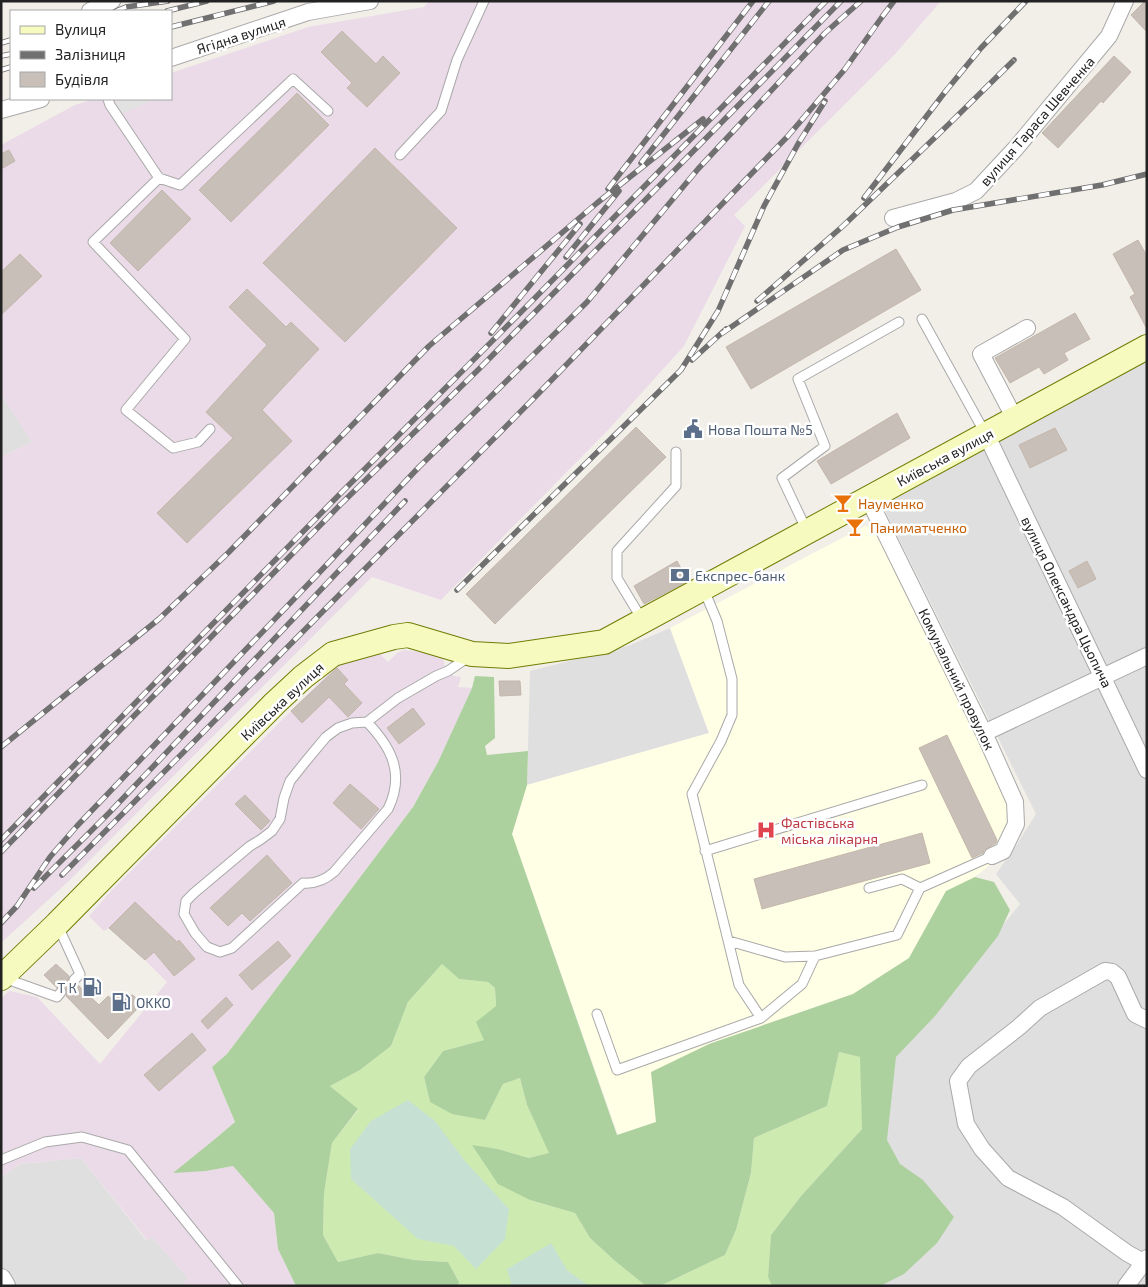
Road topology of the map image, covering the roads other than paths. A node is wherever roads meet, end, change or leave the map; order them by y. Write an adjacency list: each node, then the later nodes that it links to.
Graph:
1 (112, 1): 5 (street)
2 (370, 1): 6 (street, Ягідна вулиця)
3 (484, 1): 11 (lane)
4 (1125, 1): 13 (street, вулиця Тараса Шевченка)
5 (92, 10)
6 (172, 58)
7 (37, 100): 9 (street)
8 (108, 100): 12 (lane)
9 (1, 110)
10 (328, 111): 12 (lane)
11 (400, 156)
12 (159, 178): 19 (lane)
13 (893, 218)
14 (922, 319): 20 (lane)
15 (899, 322): 23 (lane)
16 (1027, 328): 18 (street)
17 (1147, 347): 18 (main road, Київська вулиця)
18 (1015, 419): 20 (main road, Київська вулиця)
19 (210, 429)
20 (986, 434): 22 (main road, Київська вулиця); 28 (street, вулиця Олександра Цьопича)
21 (676, 452): 25 (lane)
22 (868, 498): 23 (main road, Київська вулиця); 30 (street, Комунальний провулок)
23 (807, 532): 24 (main road, Київська вулиця)
24 (703, 588): 25 (main road, Київська вулиця); 33 (lane)
25 (643, 621): 26 (main road, Київська вулиця)
26 (472, 654): 29 (lane); 37 (main road, Київська вулиця)
27 (1147, 656): 28 (street)
28 (1103, 677): 30 (street); 31 (street, вулиця Олександра Цьопича)
29 (367, 722): 29 (lane)
30 (984, 733): 34 (street, Комунальний провулок)
31 (1147, 770)
32 (922, 785): 33 (lane)
33 (706, 850): 38 (lane)
34 (992, 856): 36 (lane)
35 (869, 888): 36 (lane)
36 (920, 888): 39 (lane)
37 (57, 924): 40 (main road, Київська вулиця); 41 (lane)
38 (729, 941): 39 (lane); 44 (lane)
39 (815, 956): 44 (lane)
40 (2, 978): 42 (lane)
41 (74, 980)
42 (61, 992)
43 (597, 1014): 44 (lane)
44 (761, 1018)
45 (1147, 1020): 47 (street)
46 (1, 1160): 50 (lane)
47 (1145, 1260): 51 (street)
48 (1, 1278): 49 (street)
49 (5, 1286)
50 (238, 1286)
51 (1126, 1286)

